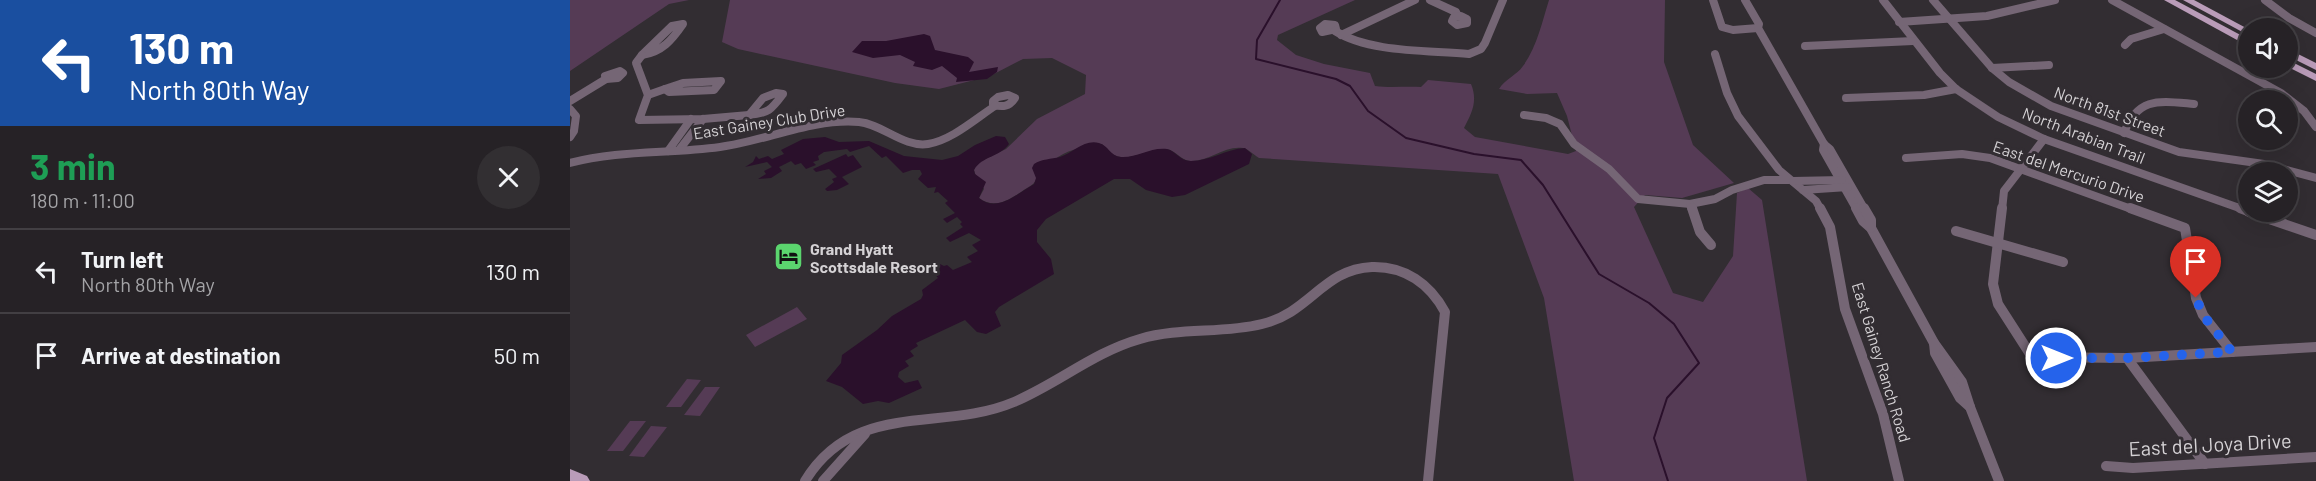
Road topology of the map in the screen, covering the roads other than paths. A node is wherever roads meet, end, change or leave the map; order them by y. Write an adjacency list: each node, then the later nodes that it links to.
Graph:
1 (1415, 0): 3 (street)
2 (1430, 0): 13 (street)
3 (1503, 0)
4 (1713, 0): 17 (street)
5 (1883, 0): 15 (street, North Arabian Trail)
6 (1933, 0): 14 (street, North 81st Street)
7 (2055, 0): 14 (street)
8 (2112, 0): 18 (street)
9 (2168, 0): 20 (main road)
10 (2187, 0): 16 (main road)
11 (2265, 0): 19 (street)
12 (1742, 1): 17 (street)
13 (1458, 16)
14 (1950, 20): 15 (street); 29 (street, North 81st Street)
15 (1899, 22): 21 (street, North Arabian Trail)
16 (2238, 27)
17 (1758, 28): 56 (street)
18 (2164, 29): 22 (street); 45 (street)
19 (2316, 33)
20 (2238, 38)
21 (1913, 40): 23 (street); 34 (street, North Arabian Trail)
22 (2125, 45)
23 (1805, 46)
24 (1715, 54): 55 (street, East Gainey Ranch Road)
25 (641, 55): 25 (street); 35 (street)
26 (2298, 57): 28 (main road)
27 (2049, 65): 29 (street)
28 (2316, 67)
29 (1992, 68): 46 (street, North 81st Street)
30 (2298, 68): 31 (main road)
31 (2316, 78)
32 (606, 79): 37 (street)
33 (665, 89): 33 (street); 35 (street)
34 (1956, 89): 36 (street); 48 (street, North Arabian Trail)
35 (648, 95): 43 (street, East Gainey Club Drive)
36 (1846, 98)
37 (570, 100)
38 (2194, 104): 46 (street)
39 (995, 106): 49 (street, East Gainey Club Drive)
40 (570, 109): 47 (street)
41 (749, 115): 44 (street, East Gainey Club Drive)
42 (1524, 115): 58 (street)
43 (691, 119): 44 (street, East Gainey Club Drive); 50 (street)
44 (703, 119): 49 (street)
45 (2316, 127)
46 (2124, 134): 54 (street, North 81st Street)
47 (570, 137)
48 (2043, 139): 53 (street); 59 (street, North Arabian Trail)
49 (679, 150): 50 (street, East Gainey Club Drive)
50 (668, 151): 52 (street, East Gainey Club Drive)
51 (1906, 158): 53 (street, East del Mercurio Drive)
52 (570, 163)
53 (2020, 168): 63 (street); 67 (street, East del Mercurio Drive)
54 (2316, 178)
55 (1791, 181): 56 (street); 57 (street, East Gainey Ranch Road); 58 (street)
56 (1845, 183): 57 (street); 79 (street)
57 (1803, 190): 78 (street, East Gainey Ranch Road)
58 (1690, 204): 64 (street)
59 (2238, 207)
60 (2280, 222): 62 (street, North Arabian Trail)
61 (1956, 231): 63 (street)
62 (2316, 235)
63 (1997, 243): 65 (street); 68 (street)
64 (1711, 245)
65 (2063, 262)
66 (2316, 347): 67 (street)
67 (2232, 352): 68 (street)
68 (2127, 358): 71 (street)
69 (866, 433): 75 (street); 76 (street); 77 (street)
70 (2316, 457): 71 (street, East del Joya Drive)
71 (2205, 464): 72 (street, East del Joya Drive)
72 (2106, 466)
73 (570, 476): 74 (main road)
74 (582, 481)
75 (805, 481)
76 (823, 481)
77 (1428, 481)
78 (1899, 481)
79 (1999, 481)

